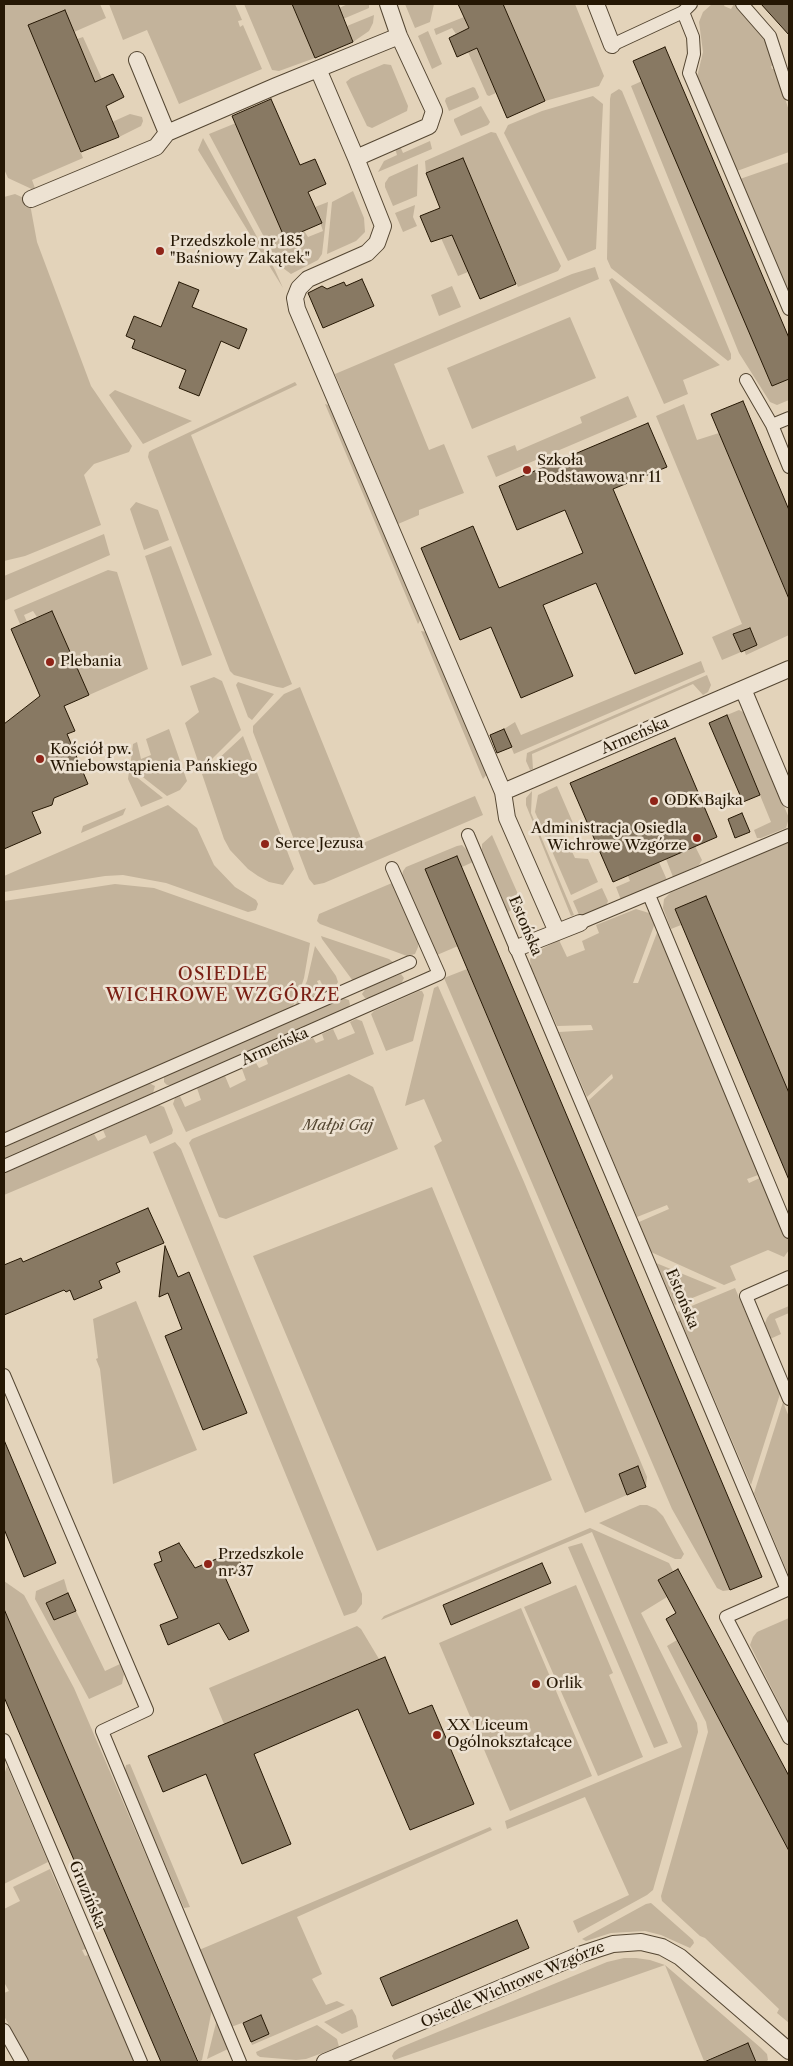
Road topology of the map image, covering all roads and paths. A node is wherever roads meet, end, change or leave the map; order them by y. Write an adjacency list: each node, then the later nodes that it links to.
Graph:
1 (388, 4): 5 (street)
2 (596, 4): 6 (street)
3 (742, 4): 9 (street)
4 (687, 8): 6 (street); 13 (street)
5 (399, 36): 8 (street); 11 (street)
6 (612, 45)
7 (136, 60): 10 (street)
8 (318, 69): 10 (street); 11 (street)
9 (789, 94)
10 (167, 133): 12 (street)
11 (356, 158): 21 (street)
12 (31, 199)
13 (789, 309)
14 (746, 380): 16 (street)
15 (789, 418): 16 (street)
16 (772, 425): 17 (street)
17 (789, 467)
18 (789, 669): 19 (street, Armeńska)
19 (743, 689): 21 (street, Armeńska); 22 (street)
20 (485, 786): 21 (street)
21 (503, 792): 28 (street)
22 (789, 799)
23 (468, 835): 29 (street, Estońska)
24 (789, 835): 26 (street)
25 (392, 868): 32 (street, Armeńska)
26 (648, 895): 27 (street); 33 (street)
27 (580, 923): 28 (street)
28 (557, 932): 29 (street)
29 (517, 948): 37 (street, Estońska)
30 (410, 962): 31 (street, Armeńska)
31 (4, 1140)
32 (4, 1166)
33 (789, 1232)
34 (789, 1277): 36 (street)
35 (4, 1375): 43 (street)
36 (789, 1399)
37 (789, 1738)
38 (4, 1740): 42 (street, Gruzińska)
39 (4, 2030): 41 (street)
40 (789, 2051): 44 (street, Osiedle Wichrowe Wzgórze)
41 (22, 2062)
42 (141, 2062)
43 (240, 2062)
44 (326, 2062)

